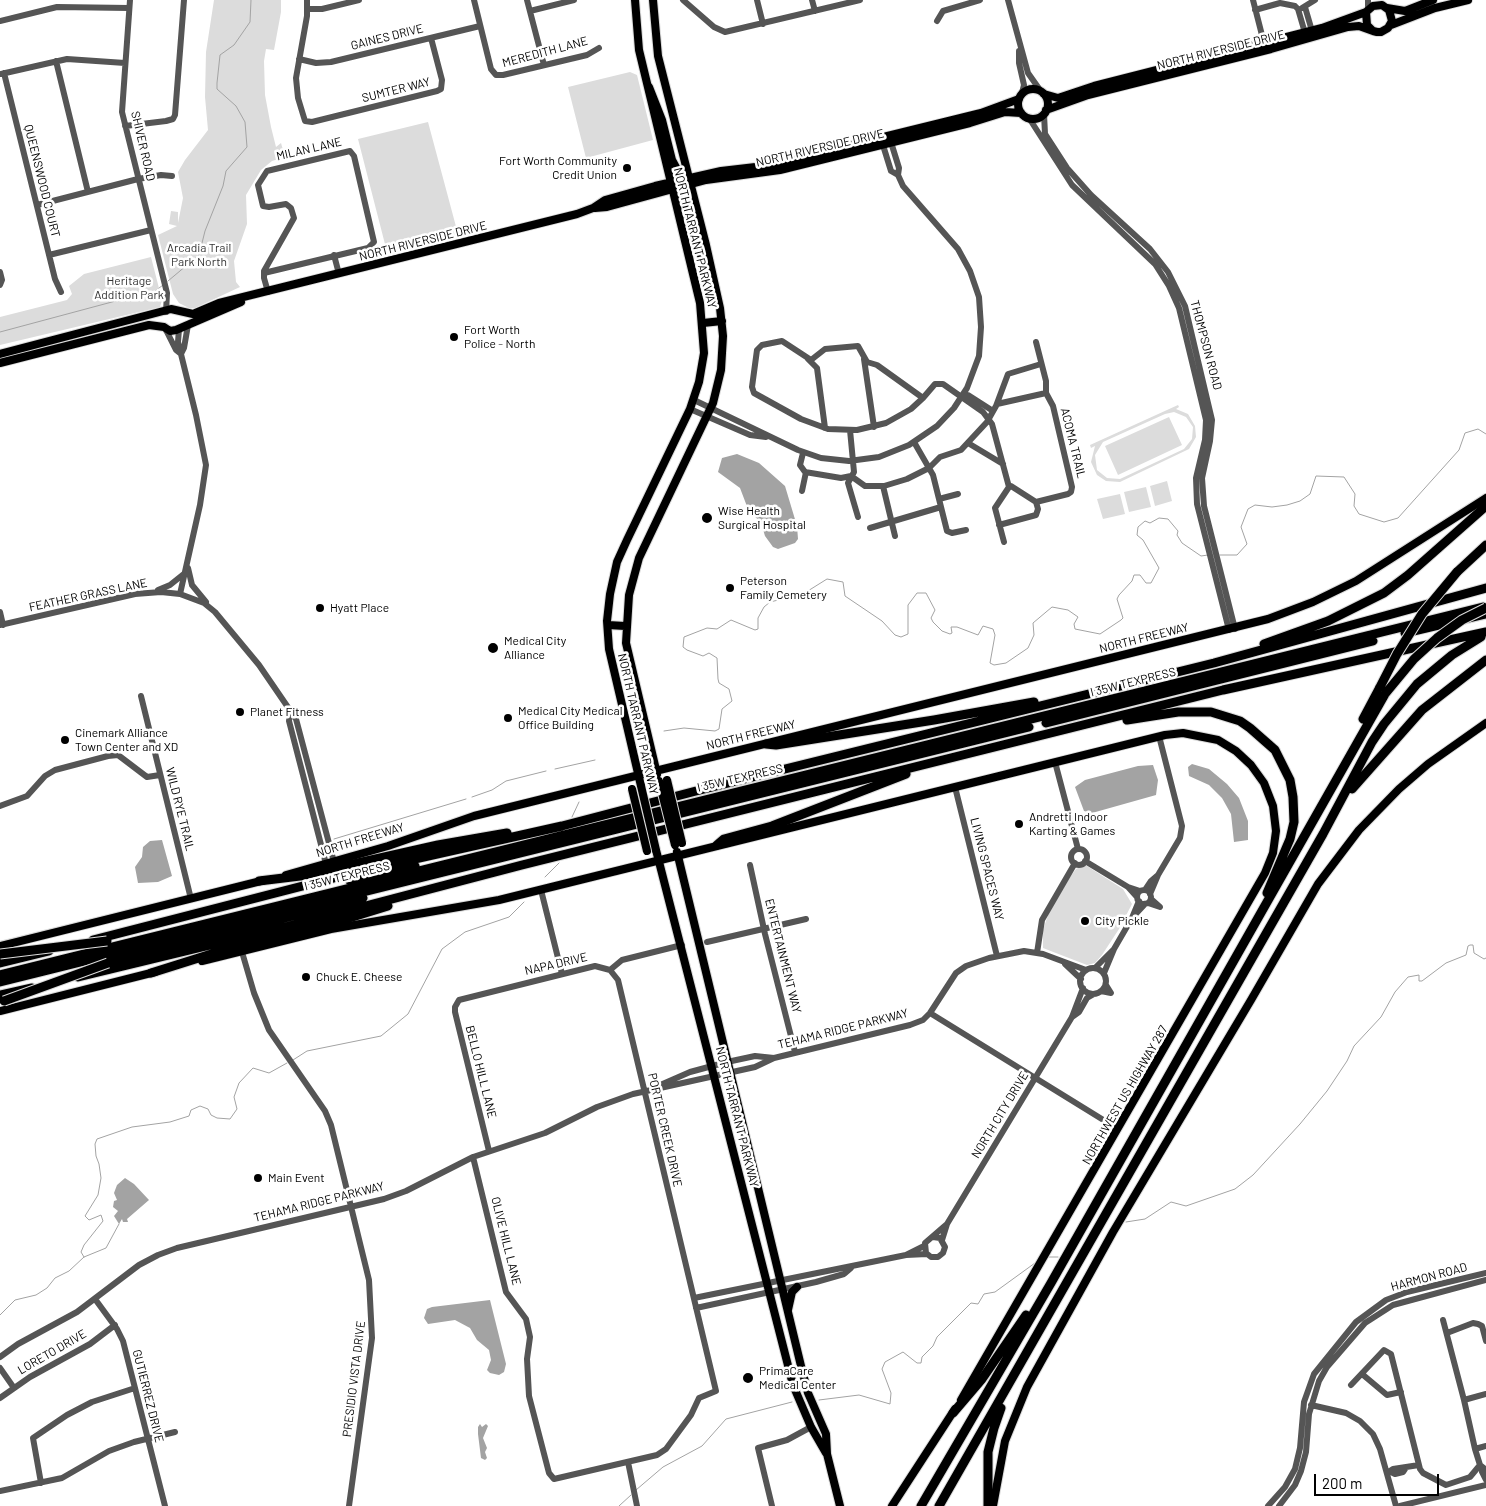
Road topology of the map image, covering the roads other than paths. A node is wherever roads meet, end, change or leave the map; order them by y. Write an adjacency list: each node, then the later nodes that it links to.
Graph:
1 (130, 0): 22 (street, SHIVER ROAD)
2 (184, 0): 52 (street)
3 (307, 0): 24 (street)
4 (359, 0): 24 (street)
5 (474, 0): 33 (street)
6 (527, 0): 26 (street)
7 (574, 0): 26 (street)
8 (635, 0): 46 (main road, NORTH TARRANT PARKWAY)
9 (653, 0): 54 (main road, NORTH TARRANT PARKWAY)
10 (683, 0): 31 (street)
11 (757, 0): 31 (street)
12 (812, 0): 27 (street)
13 (860, 0): 27 (street)
14 (980, 0): 30 (street)
15 (1008, 0): 38 (street)
16 (1253, 0): 25 (street)
17 (1315, 0): 23 (street)
18 (1368, 0): 28 (street)
19 (1433, 0): 21 (main road, NORTH RIVERSIDE DRIVE)
20 (1468, 0): 32 (main road, NORTH RIVERSIDE DRIVE)
21 (1384, 4): 28 (main road, NORTH RIVERSIDE DRIVE); 32 (main road)
22 (129, 8): 29 (street); 42 (street, SHIVER ROAD)
23 (1302, 8): 25 (street); 35 (street)
24 (308, 9): 40 (street)
25 (1255, 10): 37 (street)
26 (530, 11): 43 (street)
27 (815, 11): 31 (street)
28 (1367, 11): 34 (main road); 35 (main road, NORTH RIVERSIDE DRIVE)
29 (0, 21)
30 (937, 21)
31 (763, 24)
32 (1391, 25): 34 (main road, NORTH RIVERSIDE DRIVE)
33 (480, 26): 36 (street, GAINES DRIVE); 43 (street, MEREDITH LANE)
34 (1372, 31): 44 (main road, NORTH RIVERSIDE DRIVE)
35 (1308, 32): 37 (main road, NORTH RIVERSIDE DRIVE)
36 (431, 38): 40 (street, GAINES DRIVE); 40 (street, SUMTER WAY)
37 (1264, 44): 44 (main road, NORTH RIVERSIDE DRIVE)
38 (1019, 47): 47 (street); 48 (street)
39 (599, 48): 43 (street, MEREDITH LANE)
40 (298, 59)
41 (56, 61): 42 (street); 45 (street); 63 (street)
42 (125, 63): 52 (street, SHIVER ROAD)
43 (544, 65)
44 (1177, 69): 47 (main road, NORTH RIVERSIDE DRIVE); 49 (main road, NORTH RIVERSIDE DRIVE)
45 (2, 74): 64 (street, QUEENSWOOD COURT)
46 (645, 80): 55 (main road, NORTH TARRANT PARKWAY); 60 (main road)
47 (1042, 92): 48 (main road, NORTH RIVERSIDE DRIVE); 49 (main road)
48 (1020, 96): 50 (main road); 53 (main road, NORTH RIVERSIDE DRIVE)
49 (1045, 112): 51 (main road, NORTH RIVERSIDE DRIVE); 56 (street, THOMPSON ROAD)
50 (1021, 113): 51 (main road); 53 (main road, NORTH RIVERSIDE DRIVE)
51 (1029, 118): 56 (street, THOMPSON ROAD)
52 (125, 126): 59 (street, SHIVER ROAD)
53 (886, 140): 58 (main road, NORTH RIVERSIDE DRIVE); 94 (street)
54 (685, 162): 58 (main road); 60 (main road, NORTH TARRANT PARKWAY)
55 (666, 164): 61 (main road, NORTH TARRANT PARKWAY); 62 (main road)
56 (1064, 170): 144 (street, THOMPSON ROAD)
57 (172, 176): 59 (street)
58 (704, 178): 60 (main road, NORTH RIVERSIDE DRIVE); 65 (main road)
59 (138, 179): 63 (street); 67 (street, SHIVER ROAD)
60 (687, 182): 61 (main road, NORTH RIVERSIDE DRIVE); 65 (main road, NORTH TARRANT PARKWAY)
61 (674, 186): 62 (main road, NORTH RIVERSIDE DRIVE); 66 (main road, NORTH TARRANT PARKWAY); 74 (main road)
62 (656, 190): 66 (main road); 72 (main road, NORTH RIVERSIDE DRIVE)
63 (88, 192): 64 (street)
64 (36, 205): 68 (street, QUEENSWOOD COURT)
65 (696, 205): 74 (main road, NORTH TARRANT PARKWAY)
66 (677, 210): 82 (main road, NORTH TARRANT PARKWAY)
67 (151, 230): 68 (street); 77 (street, SHIVER ROAD)
68 (49, 255): 75 (street, QUEENSWOOD COURT)
69 (334, 255): 71 (street); 71 (street, MILAN LANE); 72 (street)
70 (0, 272): 73 (street)
71 (264, 273): 76 (street)
72 (339, 274): 76 (main road, NORTH RIVERSIDE DRIVE)
73 (0, 285)
74 (716, 289): 81 (main road, NORTH TARRANT PARKWAY)
75 (61, 292)
76 (268, 292): 78 (main road, NORTH RIVERSIDE DRIVE)
77 (167, 293): 79 (street, SHIVER ROAD); 80 (street, SHIVER ROAD)
78 (258, 295): 79 (main road, NORTH RIVERSIDE DRIVE); 83 (main road, NORTH RIVERSIDE DRIVE)
79 (179, 311): 80 (main road); 85 (main road)
80 (165, 312): 84 (main road); 87 (main road)
81 (722, 321): 82 (main road); 99 (main road, NORTH TARRANT PARKWAY)
82 (703, 323): 96 (main road, NORTH TARRANT PARKWAY)
83 (188, 324): 85 (main road, NORTH RIVERSIDE DRIVE); 88 (street)
84 (164, 327): 85 (main road); 88 (street); 91 (main road)
85 (179, 329): 88 (street)
86 (1036, 342): 92 (street, ACOMA TRAIL)
87 (0, 354)
88 (181, 354): 132 (street)
89 (864, 357): 90 (street); 95 (street); 103 (street)
90 (807, 358): 104 (street); 104 (street)
91 (0, 363)
92 (1041, 364): 93 (street, ACOMA TRAIL); 98 (street)
93 (1046, 393): 98 (street); 121 (street, ACOMA TRAIL)
94 (962, 396): 95 (street); 97 (street); 107 (street)
95 (923, 398): 103 (street)
96 (694, 400): 99 (street); 100 (main road, NORTH TARRANT PARKWAY)
97 (982, 407): 98 (street); 102 (street)
98 (995, 407): 102 (street)
99 (711, 408): 101 (main road, NORTH TARRANT PARKWAY); 106 (street)
100 (690, 409): 101 (street); 142 (main road, NORTH TARRANT PARKWAY)
101 (707, 417): 106 (street); 143 (main road, NORTH TARRANT PARKWAY)
102 (988, 419): 108 (street); 111 (street)
103 (874, 427): 105 (street)
104 (825, 428): 105 (street)
105 (850, 430): 110 (street)
106 (768, 437): 109 (street)
107 (914, 442): 110 (street); 112 (street)
108 (968, 443): 111 (street); 112 (street)
109 (803, 453): 110 (street); 113 (street)
110 (851, 461): 114 (street)
111 (1003, 464): 116 (street)
112 (929, 468): 115 (street); 120 (street)
113 (806, 472): 114 (street); 117 (street)
114 (851, 476): 115 (street); 124 (street)
115 (882, 486): 125 (street)
116 (1009, 488): 121 (street); 126 (street)
117 (802, 491)
118 (958, 494): 120 (street)
119 (1486, 498): 144 (main road, NORTH FREEWAY)
120 (939, 499): 123 (street)
121 (1036, 502): 126 (street)
122 (1486, 506): 147 (highway)
123 (941, 507): 125 (street); 128 (street)
124 (858, 517)
125 (891, 520): 127 (street); 129 (street)
126 (999, 525): 130 (street)
127 (870, 528)
128 (966, 530)
129 (895, 536)
130 (1004, 542)
131 (1486, 546): 149 (highway, bridge)
132 (188, 563): 133 (street); 139 (street)
133 (186, 572): 135 (street); 136 (street)
134 (1486, 588): 147 (highway)
135 (151, 592): 136 (street, FEATHER GRASS LANE); 141 (street, FEATHER GRASS LANE)
136 (180, 594): 139 (street, FEATHER GRASS LANE)
137 (1486, 608): 149 (highway, bridge); 173 (highway, I 35W TEXPRESS)
138 (0, 612): 141 (street)
139 (216, 612): 151 (street)
140 (1486, 614): 175 (highway, I 35W TEXPRESS)
141 (2, 625)
142 (608, 626): 143 (main road); 161 (main road, NORTH TARRANT PARKWAY)
143 (625, 626): 159 (main road, NORTH TARRANT PARKWAY)
144 (1232, 629): 155 (main road, NORTH FREEWAY)
145 (1486, 633): 154 (highway); 167 (highway)
146 (1486, 660): 167 (highway)
147 (1214, 663): 148 (highway)
148 (1122, 686): 155 (highway); 166 (highway)
149 (1383, 690): 188 (highway)
150 (141, 696): 160 (street, WILD RYE TRAIL)
151 (290, 713): 177 (street); 180 (street)
152 (1486, 723): 290 (main road)
153 (1162, 735): 157 (main road); 185 (street); 227 (main road, NORTHWEST US HIGHWAY 287)
154 (1015, 742): 156 (highway); 188 (highway)
155 (766, 744): 158 (main road, NORTH FREEWAY)
156 (977, 751): 169 (highway); 181 (highway)
157 (1055, 762): 164 (main road); 170 (street)
158 (670, 768): 159 (main road, NORTH FREEWAY); 162 (main road)
159 (657, 771): 161 (main road, NORTH FREEWAY); 162 (main road, NORTH TARRANT PARKWAY)
160 (160, 774): 165 (street); 186 (street, WILD RYE TRAIL)
161 (638, 775): 163 (main road, NORTH FREEWAY); 174 (main road, NORTH TARRANT PARKWAY, bridge)
162 (663, 780): 168 (main road, NORTH TARRANT PARKWAY, bridge)
163 (613, 781): 177 (main road, NORTH FREEWAY); 178 (main road, bridge)
164 (955, 786): 169 (main road); 199 (street, LIVING SPACES WAY)
165 (0, 806)
166 (562, 826): 183 (highway); 200 (highway)
167 (1322, 834): 255 (highway)
168 (679, 844): 171 (main road); 172 (main road, NORTH TARRANT PARKWAY)
169 (717, 845): 171 (main road)
170 (1078, 849): 176 (street); 179 (street)
171 (690, 852): 172 (main road)
172 (678, 854): 174 (main road); 190 (main road, NORTH TARRANT PARKWAY)
173 (474, 858): 197 (highway, bridge); 208 (highway, I 35W TEXPRESS)
174 (659, 860): 178 (main road); 193 (main road, NORTH TARRANT PARKWAY)
175 (489, 861): 210 (highway, I 35W TEXPRESS); 213 (highway, bridge)
176 (1085, 861): 179 (street); 185 (street)
177 (334, 862): 180 (main road, NORTH FREEWAY)
178 (644, 863): 184 (main road)
179 (1075, 863): 196 (street)
180 (326, 864): 183 (main road, NORTH FREEWAY)
181 (522, 865): 205 (highway); 213 (highway)
182 (750, 865): 189 (street, ENTERTAINMENT WAY)
183 (259, 882): 186 (main road, NORTH FREEWAY)
184 (541, 890): 195 (main road); 207 (street)
185 (1144, 897): 194 (street)
186 (191, 898): 192 (main road, NORTH FREEWAY)
187 (806, 919): 189 (street)
188 (1252, 928): 242 (highway)
189 (763, 929): 191 (street); 218 (street, ENTERTAINMENT WAY)
190 (697, 934): 191 (street); 198 (main road, NORTH TARRANT PARKWAY)
191 (707, 942): 198 (street)
192 (0, 946)
193 (682, 946): 203 (street); 221 (main road, NORTH TARRANT PARKWAY)
194 (1114, 949): 202 (street); 206 (street)
195 (242, 952): 205 (main road); 230 (street, PRESIDIO VISTA DRIVE)
196 (1037, 953): 199 (street, TEHAMA RIDGE PARKWAY); 201 (street, TEHAMA RIDGE PARKWAY)
197 (0, 954)
198 (702, 954): 220 (main road, NORTH TARRANT PARKWAY)
199 (997, 956): 216 (street, TEHAMA RIDGE PARKWAY)
200 (0, 964)
201 (1064, 964): 204 (street, TEHAMA RIDGE PARKWAY); 209 (street, TEHAMA RIDGE PARKWAY)
202 (1095, 968): 204 (street); 206 (street)
203 (610, 970): 207 (street, NAPA DRIVE); 226 (street, PORTER CREEK DRIVE)
204 (1086, 970): 209 (street)
205 (151, 973): 215 (main road)
206 (1104, 973): 212 (street)
207 (562, 974): 214 (street, NAPA DRIVE)
208 (0, 975)
209 (1081, 979): 211 (street)
210 (0, 982)
211 (1083, 988): 212 (street); 217 (street, NORTH CITY DRIVE)
212 (1094, 994): 217 (street, NORTH CITY DRIVE)
213 (1, 999)
214 (459, 1000): 228 (street, BELLO HILL LANE)
215 (0, 1011)
216 (930, 1013): 218 (street, TEHAMA RIDGE PARKWAY); 224 (street)
217 (1072, 1017): 224 (street, NORTH CITY DRIVE)
218 (796, 1052): 219 (street, TEHAMA RIDGE PARKWAY)
219 (774, 1058): 220 (street, TEHAMA RIDGE PARKWAY); 222 (street, TEHAMA RIDGE PARKWAY)
220 (727, 1062): 221 (street, TEHAMA RIDGE PARKWAY); 222 (main road, NORTH TARRANT PARKWAY)
221 (712, 1066): 223 (main road, NORTH TARRANT PARKWAY); 225 (street, TEHAMA RIDGE PARKWAY)
222 (730, 1073): 223 (street, TEHAMA RIDGE PARKWAY); 239 (main road, NORTH TARRANT PARKWAY)
223 (715, 1076): 225 (street, TEHAMA RIDGE PARKWAY); 241 (main road, NORTH TARRANT PARKWAY)
224 (1035, 1079): 227 (street); 231 (street, NORTH CITY DRIVE)
225 (655, 1088): 226 (street, TEHAMA RIDGE PARKWAY)
226 (644, 1091): 228 (street, TEHAMA RIDGE PARKWAY); 247 (street, PORTER CREEK DRIVE)
227 (1118, 1129): 266 (main road, NORTHWEST US HIGHWAY 287)
228 (489, 1150): 229 (street, TEHAMA RIDGE PARKWAY)
229 (472, 1156): 230 (street, TEHAMA RIDGE PARKWAY); 273 (street, OLIVE HILL LANE)
230 (351, 1207): 246 (street, TEHAMA RIDGE PARKWAY); 282 (street, PRESIDIO VISTA DRIVE)
231 (948, 1224): 232 (street, NORTH CITY DRIVE); 233 (street, NORTH CITY DRIVE)
232 (933, 1237): 233 (street); 234 (street)
233 (942, 1240): 235 (street)
234 (924, 1246): 235 (street); 236 (street)
235 (927, 1254): 236 (street)
236 (906, 1255): 237 (street)
237 (851, 1268): 239 (street); 243 (street)
238 (1486, 1273): 291 (street, HARMON ROAD)
239 (780, 1280): 241 (street); 244 (main road, NORTH TARRANT PARKWAY)
240 (1486, 1280): 265 (street, HARMON ROAD)
241 (767, 1283): 245 (main road, NORTH TARRANT PARKWAY); 247 (street)
242 (1051, 1283): 266 (highway); 287 (highway)
243 (797, 1287): 244 (street); 249 (main road)
244 (782, 1289): 245 (street); 249 (main road, NORTH TARRANT PARKWAY)
245 (770, 1292): 248 (street); 267 (main road, NORTH TARRANT PARKWAY)
246 (95, 1298): 251 (street, GUTIERREZ DRIVE); 254 (street, TEHAMA RIDGE PARKWAY)
247 (694, 1298): 248 (street, PORTER CREEK DRIVE)
248 (696, 1308): 273 (street, PORTER CREEK DRIVE)
249 (788, 1312): 272 (main road, NORTH TARRANT PARKWAY)
250 (1443, 1320): 252 (street)
251 (115, 1325): 259 (street, LORETO DRIVE); 260 (street, GUTIERREZ DRIVE)
252 (1447, 1333): 253 (street); 264 (street)
253 (1486, 1340)
254 (0, 1357)
255 (1025, 1358): 288 (highway); 289 (highway)
256 (0, 1368): 259 (street)
257 (1362, 1374): 258 (street); 261 (street); 261 (street)
258 (1351, 1385)
259 (14, 1388): 263 (street, LORETO DRIVE)
260 (135, 1388): 269 (street, GUTIERREZ DRIVE); 278 (street)
261 (1401, 1392): 274 (street)
262 (1486, 1394): 264 (street)
263 (0, 1398)
264 (1464, 1400): 271 (street)
265 (1311, 1404): 276 (street); 292 (street, HARMON ROAD)
266 (953, 1413): 286 (main road, NORTHWEST US HIGHWAY 287)
267 (811, 1427): 272 (main road, NORTH TARRANT PARKWAY); 284 (street)
268 (175, 1432): 269 (street)
269 (148, 1439): 278 (street); 281 (street, GUTIERREZ DRIVE)
270 (1486, 1446): 271 (street)
271 (1475, 1449): 275 (street)
272 (827, 1454): 285 (main road, NORTH TARRANT PARKWAY)
273 (628, 1462): 283 (street)
274 (1419, 1465): 275 (street); 276 (street)
275 (1483, 1468): 277 (street)
276 (1389, 1473): 293 (street)
277 (1486, 1480)
278 (41, 1483): 280 (street)
279 (1486, 1485): 294 (street)
280 (0, 1491)
281 (165, 1506)
282 (349, 1506)
283 (637, 1506)
284 (772, 1506)
285 (840, 1506)
286 (892, 1506)
287 (921, 1506)
288 (939, 1506)
289 (988, 1506)
290 (993, 1506)
291 (1268, 1506)
292 (1278, 1506)
293 (1396, 1506)
294 (1400, 1506)

